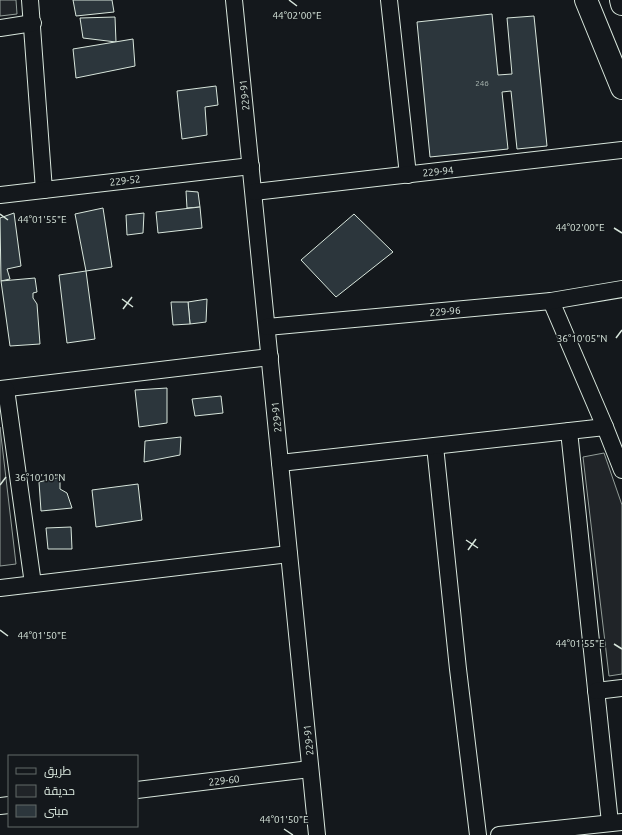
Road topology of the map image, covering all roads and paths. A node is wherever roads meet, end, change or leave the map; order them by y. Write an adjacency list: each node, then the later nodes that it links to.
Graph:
1 (30, 0): 7 (street)
2 (234, 0): 11 (street, 229-91)
3 (389, 0): 12 (street)
4 (586, 0): 9 (main road)
5 (620, 0): 6 (main road)
6 (622, 4)
7 (32, 23): 8 (street); 13 (street)
8 (0, 28)
9 (622, 88)
10 (622, 150): 12 (street, 229-94)
11 (251, 166): 13 (street, 229-52); 14 (street, 229-91)
12 (408, 175): 14 (street, 229-94)
13 (44, 190): 15 (street, 229-52)
14 (254, 192): 18 (street, 229-91)
15 (0, 195)
16 (622, 289): 17 (street, 229-96)
17 (551, 301): 18 (street, 229-96); 21 (street)
18 (268, 327): 19 (street, 229-91)
19 (270, 357): 20 (street); 24 (street, 229-91)
20 (3, 389): 27 (street)
21 (605, 427): 22 (street); 25 (street)
22 (570, 431): 23 (street); 30 (street)
23 (435, 446): 24 (street); 35 (street)
24 (280, 463): 26 (street, 229-91)
25 (622, 470)
26 (289, 554): 27 (street); 31 (street, 229-91)
27 (33, 584): 28 (street)
28 (0, 588)
29 (622, 688): 30 (street)
30 (596, 691): 33 (street)
31 (310, 769): 32 (street, 229-60); 34 (street, 229-91)
32 (138, 790)
33 (616, 823): 36 (street)
34 (317, 835)
35 (478, 835)
36 (499, 835)

